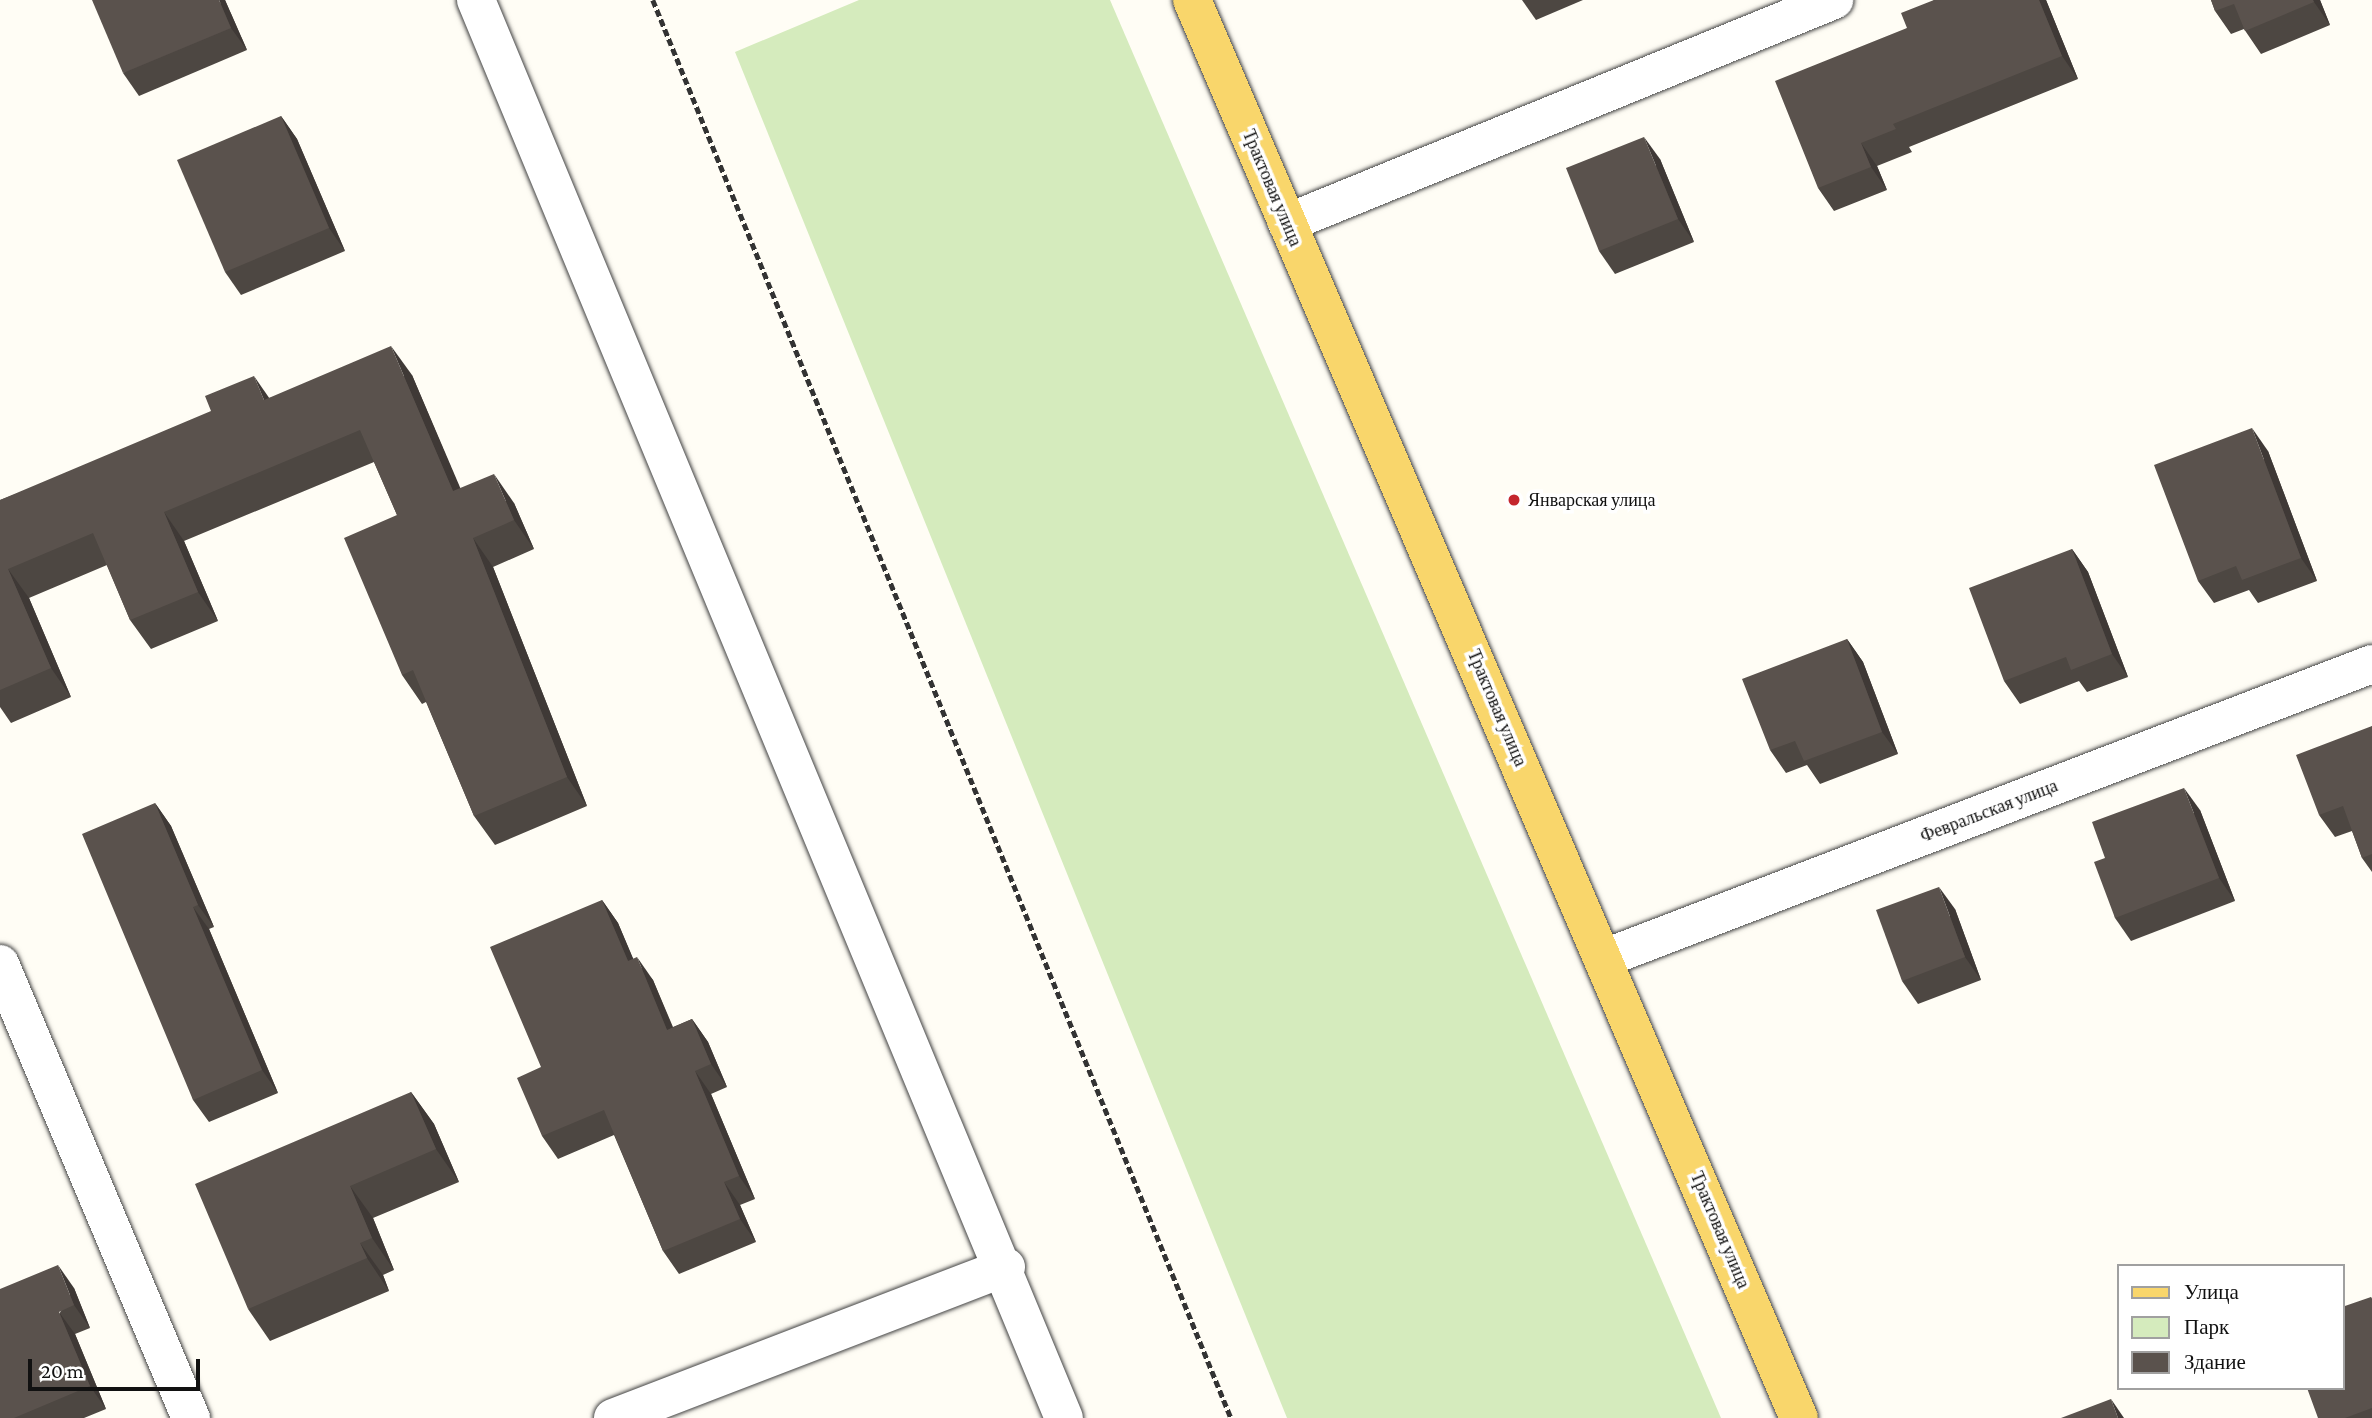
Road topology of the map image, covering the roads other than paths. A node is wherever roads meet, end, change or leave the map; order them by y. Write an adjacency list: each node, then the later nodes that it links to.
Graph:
1 (476, 0): 8 (street)
2 (1192, 0): 4 (main road, Трактовая улица)
3 (1834, 0): 4 (street)
4 (1287, 223): 6 (main road, Трактовая улица)
5 (2372, 664): 6 (street, Февральская улица)
6 (1605, 958): 12 (main road, Трактовая улица)
7 (0, 964): 9 (street)
8 (1006, 1267): 10 (street); 11 (street)
9 (191, 1418)
10 (613, 1418)
11 (1064, 1418)
12 (1799, 1418)

